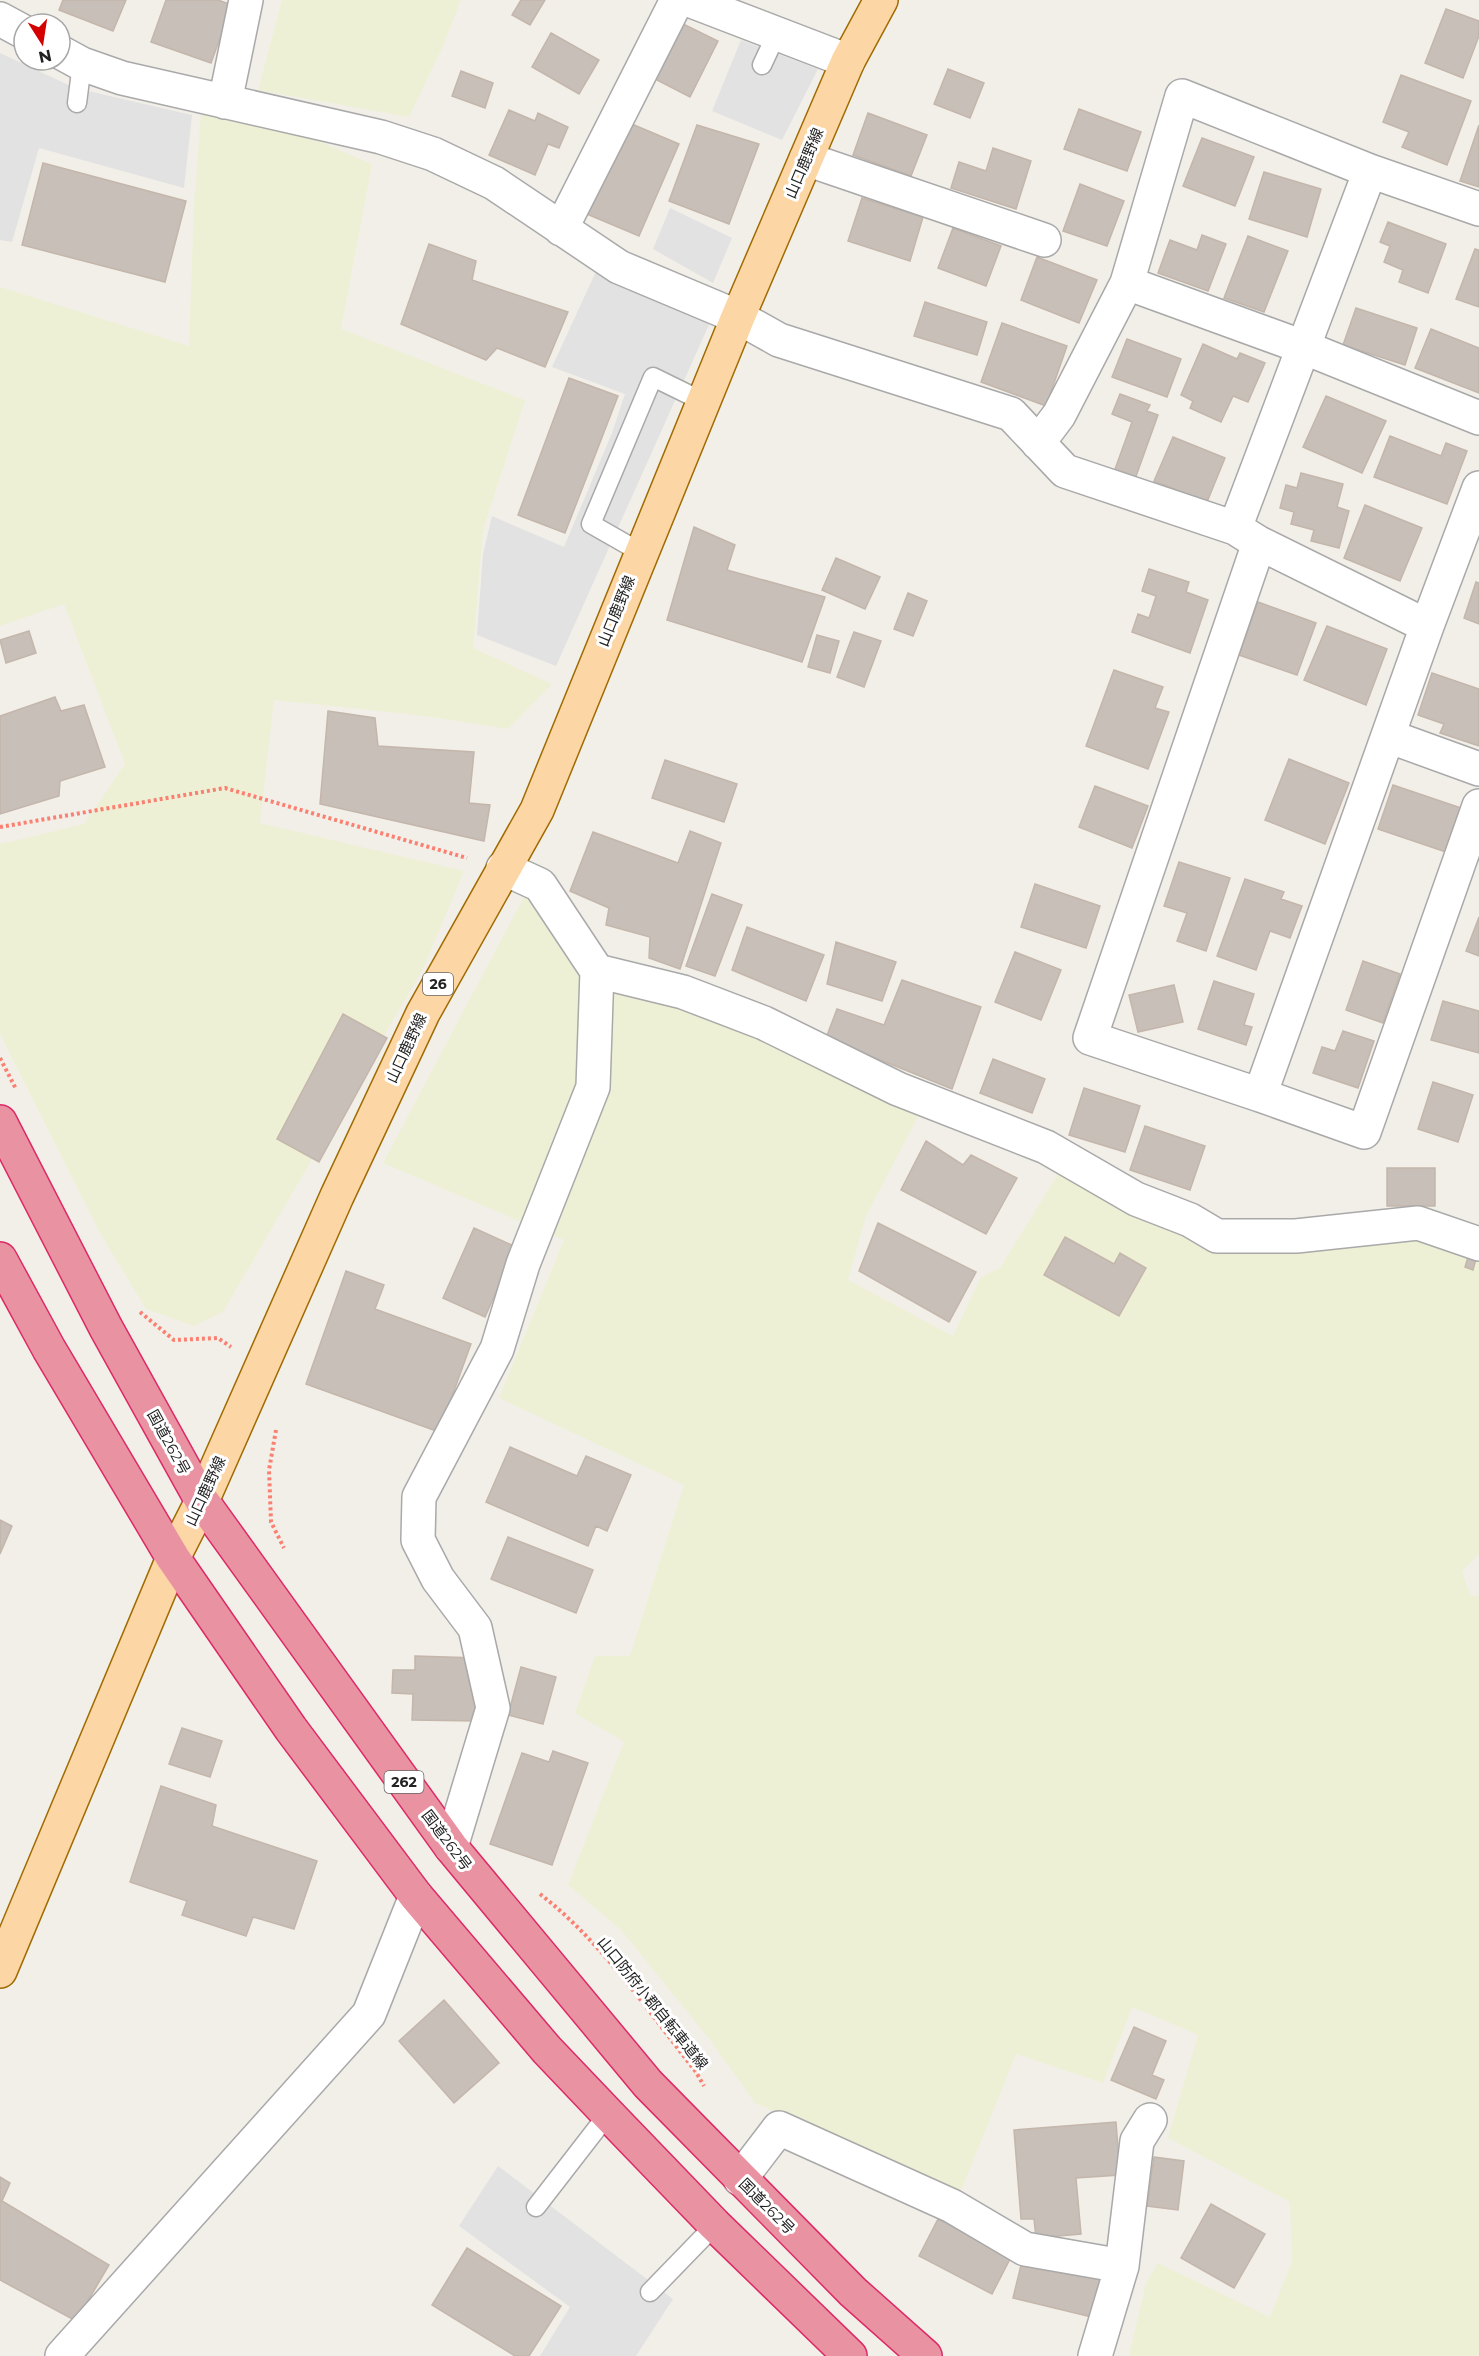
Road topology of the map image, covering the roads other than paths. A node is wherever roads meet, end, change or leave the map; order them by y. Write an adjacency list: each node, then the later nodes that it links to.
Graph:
1 (246, 0): 10 (street)
2 (677, 0): 15 (street)
3 (689, 0): 5 (street)
4 (881, 0): 7 (main road, 山口鹿野線 / 26)
5 (776, 35): 7 (street); 8 (lane)
6 (72, 58): 10 (street)
7 (849, 61): 12 (main road, 山口鹿野線 / 26)
8 (762, 64)
9 (72, 66): 11 (lane)
10 (225, 102): 15 (street)
11 (77, 103)
12 (806, 159): 16 (street); 18 (main road, 山口鹿野線 / 26)
13 (1370, 171): 14 (street); 17 (street); 19 (street)
14 (1479, 209)
15 (561, 228): 18 (street)
16 (1044, 240)
17 (1127, 283): 19 (street); 22 (street)
18 (738, 317): 20 (main road, 山口鹿野線 / 26); 22 (street)
19 (1303, 347): 21 (street); 24 (street)
20 (704, 402): 25 (main road, 山口鹿野線 / 26); 25 (lane)
21 (1479, 418)
22 (1038, 443): 24 (street)
23 (1479, 488): 26 (street)
24 (1247, 536): 26 (street); 32 (street)
25 (640, 552): 30 (main road, 山口鹿野線 / 26)
26 (1427, 626): 27 (street)
27 (1388, 736): 28 (street); 32 (street)
28 (1479, 769)
29 (1479, 806): 32 (street)
30 (503, 868): 31 (street); 36 (main road, 山口鹿野線 / 26)
31 (597, 971): 34 (street); 38 (street)
32 (1260, 1095)
33 (0, 1122): 36 (highway, 国道262号 / 262)
34 (1479, 1244)
35 (0, 1259): 37 (highway)
36 (202, 1501): 37 (main road, 山口鹿野線 / 26); 38 (highway, 国道262号 / 262)
37 (173, 1558): 39 (highway); 40 (main road, 山口鹿野線 / 26)
38 (451, 1847): 43 (highway, 国道262号 / 262)
39 (416, 1896): 41 (highway); 48 (street)
40 (0, 1971)
41 (608, 2114): 44 (lane); 45 (highway)
42 (1150, 2120): 46 (street)
43 (740, 2179): 46 (street); 50 (highway, 国道262号 / 262)
44 (536, 2207)
45 (715, 2225): 47 (lane); 49 (highway)
46 (1122, 2266): 51 (street)
47 (650, 2292)
48 (62, 2356)
49 (850, 2356)
50 (925, 2356)
51 (1095, 2356)

